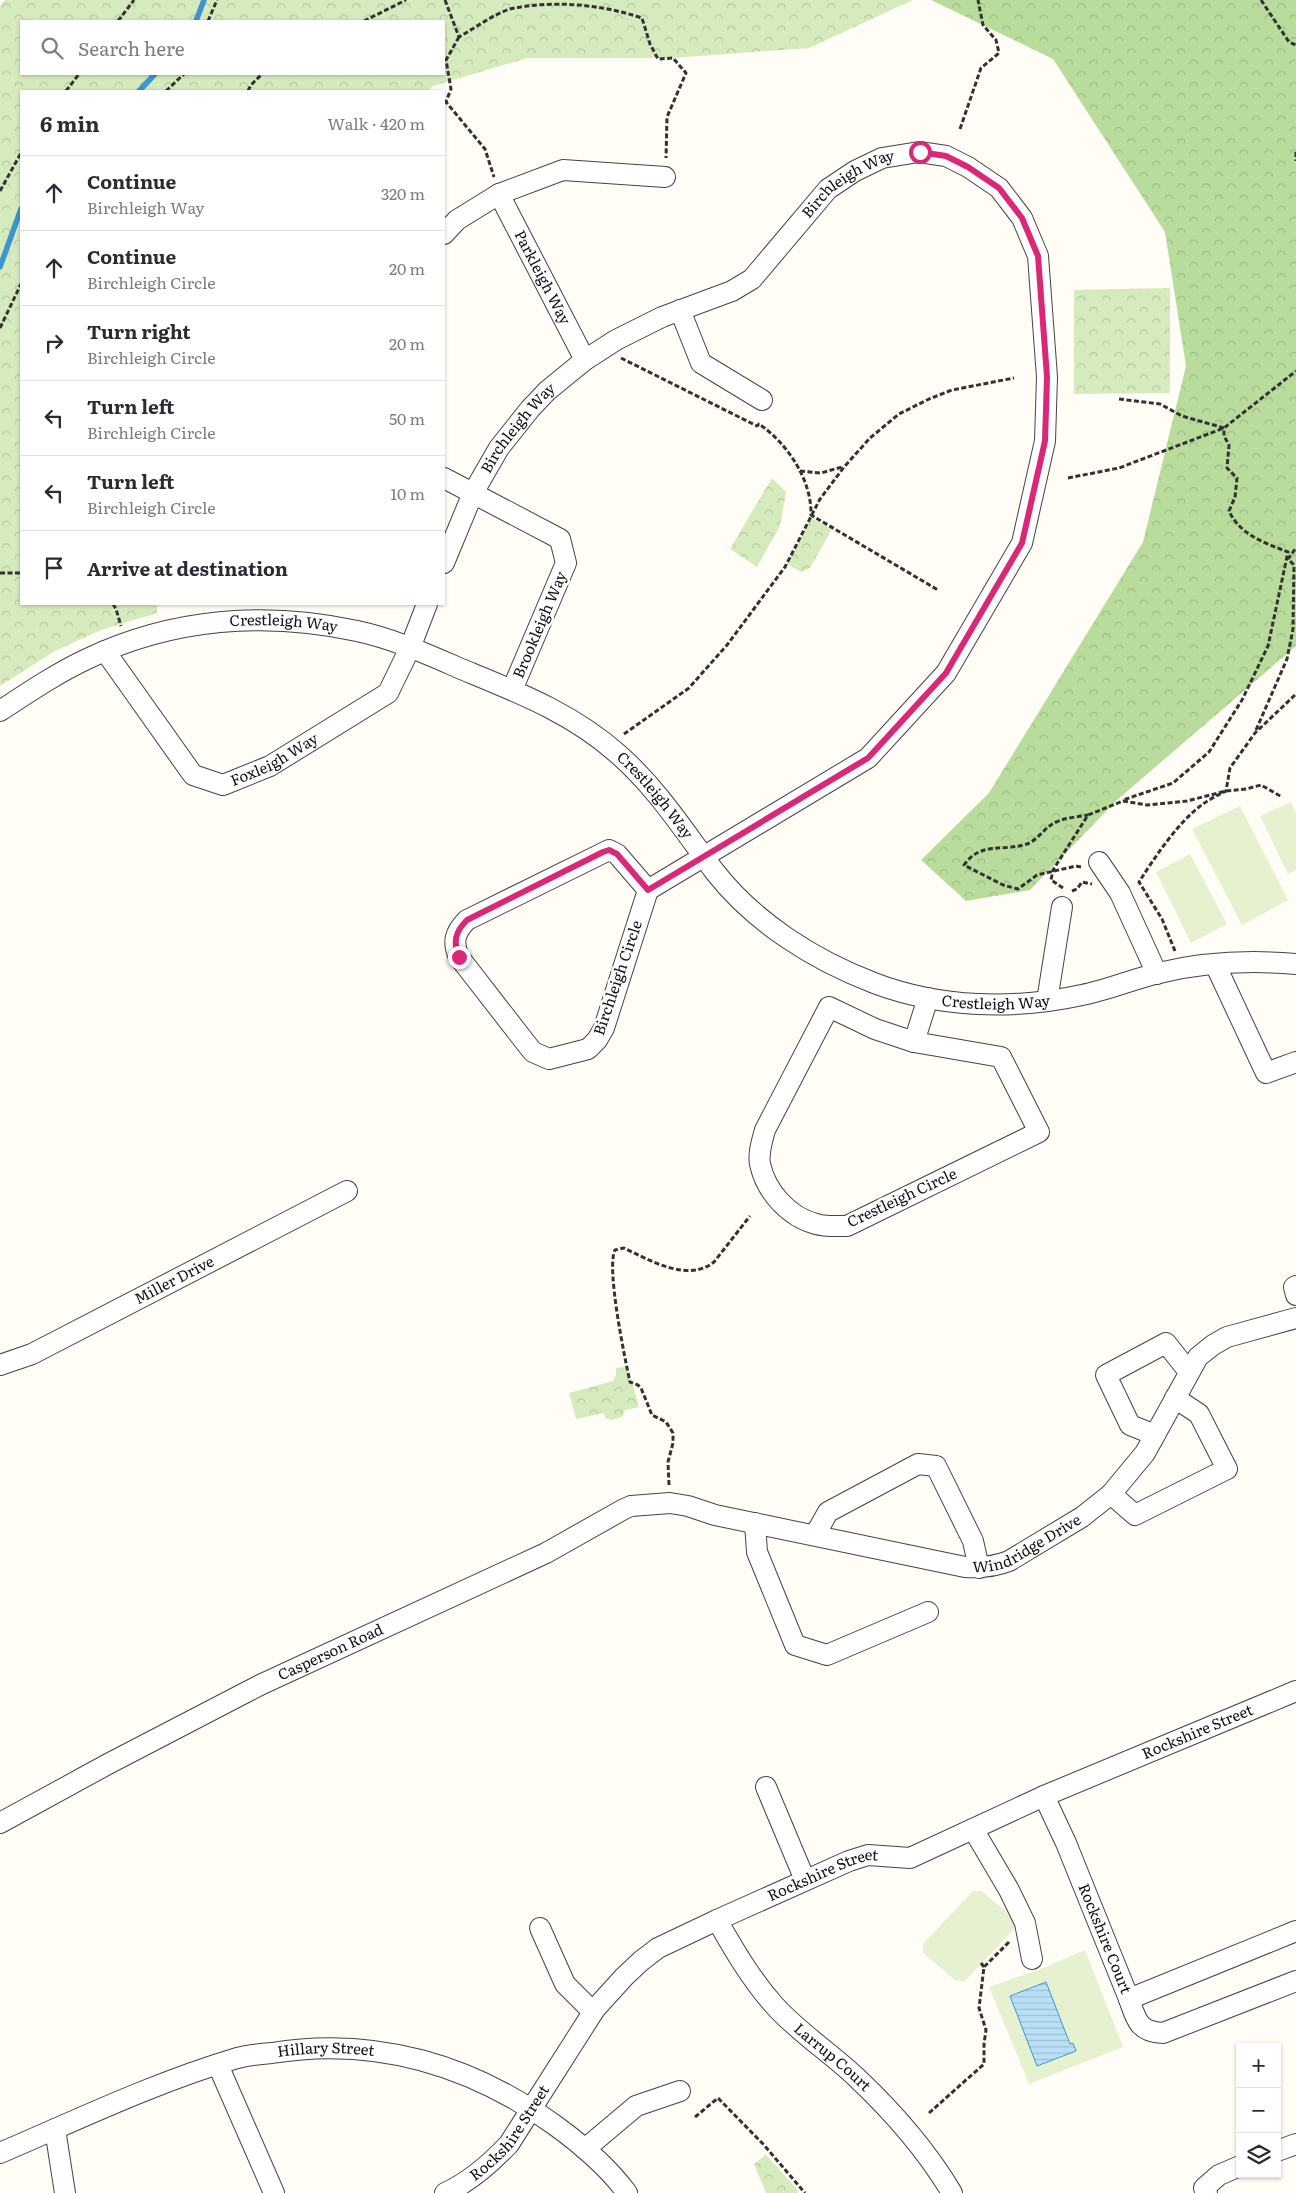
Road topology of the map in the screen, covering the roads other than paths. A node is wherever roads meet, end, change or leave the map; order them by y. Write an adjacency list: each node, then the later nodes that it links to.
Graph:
1 (665, 177): 2 (street)
2 (499, 194): 3 (street); 5 (street, Parkleigh Way)
3 (445, 233)
4 (680, 310): 5 (street, Birchleigh Way); 6 (street); 16 (street, Birchleigh Way)
5 (585, 360): 8 (street, Birchleigh Way)
6 (762, 400)
7 (445, 478): 8 (street, Brookleigh Way)
8 (473, 492): 9 (street, Birchleigh Way); 14 (street, Brookleigh Way)
9 (445, 561)
10 (427, 605): 12 (street)
11 (279, 612): 12 (street, Crestleigh Way); 13 (street, Crestleigh Way)
12 (410, 648): 13 (street, Foxleigh Way); 14 (street, Crestleigh Way)
13 (105, 651): 15 (street, Crestleigh Way)
14 (512, 690): 16 (street, Crestleigh Way)
15 (0, 711)
16 (703, 856): 18 (street); 23 (street, Crestleigh Way)
17 (1092, 865): 22 (street)
18 (648, 890): 18 (street, Birchleigh Circle)
19 (1062, 907): 24 (street)
20 (1215, 964): 21 (street, Crestleigh Way); 22 (street, Crestleigh Way); 26 (street)
21 (1296, 964)
22 (1156, 974): 24 (street, Crestleigh Way)
23 (928, 998): 24 (street, Crestleigh Way); 25 (street)
24 (1047, 1001)
25 (914, 1042): 25 (street, Crestleigh Circle)
26 (1296, 1062)
27 (347, 1191): 31 (street, Miller Drive)
28 (1296, 1286): 29 (street)
29 (1296, 1295)
30 (1296, 1318): 32 (street, Windridge Drive)
31 (0, 1366)
32 (1189, 1372): 33 (street, Windridge Drive); 34 (street)
33 (1175, 1398): 34 (street, Windridge Drive); 35 (street)
34 (1155, 1435): 35 (street, Windridge Drive)
35 (1111, 1494): 39 (street, Windridge Drive)
36 (670, 1503): 37 (street, Windridge Drive); 44 (street, Casperson Road)
37 (755, 1523): 38 (street, Windridge Drive); 40 (street)
38 (815, 1536): 39 (street, Windridge Drive); 39 (street)
39 (979, 1568)
40 (928, 1612)
41 (1296, 1691): 43 (street, Rockshire Street)
42 (766, 1787): 46 (street)
43 (1044, 1796): 45 (street, Rockshire Street); 52 (street, Rockshire Court)
44 (0, 1823)
45 (973, 1828): 46 (street, Rockshire Street); 50 (street)
46 (806, 1880): 47 (street, Rockshire Street)
47 (717, 1920): 53 (street, Rockshire Street); 67 (street, Larrup Court)
48 (540, 1928): 53 (street)
49 (1296, 1931): 52 (street, Rockshire Court)
50 (1032, 1959)
51 (1296, 1981): 52 (street)
52 (1129, 1999)
53 (593, 2012): 56 (street, Rockshire Street)
54 (218, 2065): 56 (street, Hillary Street); 57 (street, Hillary Street); 64 (street)
55 (680, 2091): 59 (street)
56 (532, 2109): 59 (street, Hillary Street); 65 (street, Rockshire Street)
57 (55, 2129): 61 (street, Hillary Street); 63 (street)
58 (1296, 2144): 60 (street)
59 (585, 2149): 66 (street, Hillary Street)
60 (1281, 2150)
61 (0, 2153)
62 (1236, 2168): 68 (street)
63 (65, 2193)
64 (274, 2193)
65 (444, 2193)
66 (627, 2193)
67 (952, 2193)
68 (1206, 2193)

